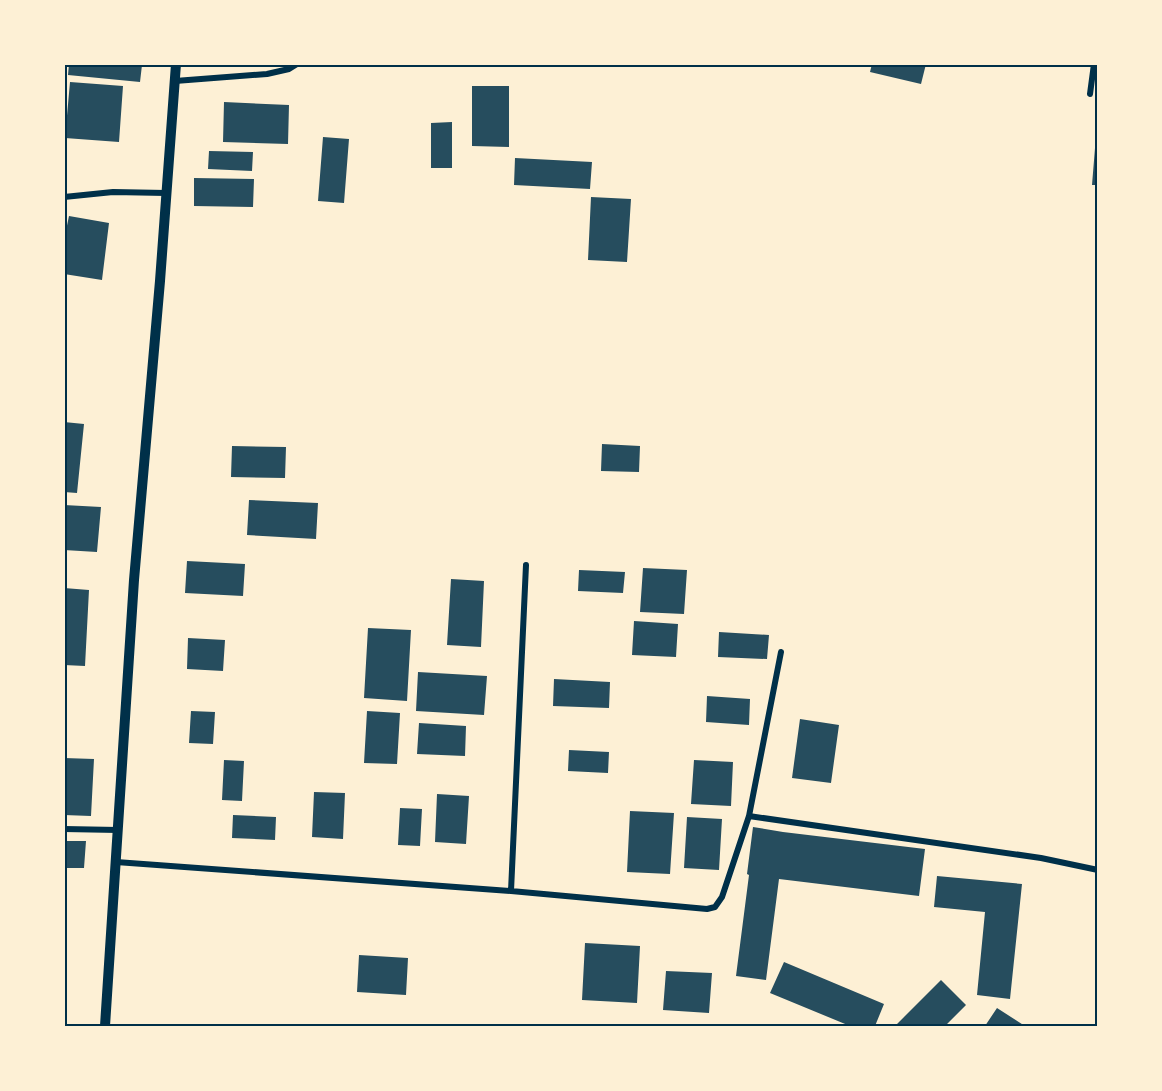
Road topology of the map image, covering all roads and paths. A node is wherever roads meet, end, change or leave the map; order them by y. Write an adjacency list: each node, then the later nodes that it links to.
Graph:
1 (176, 64): 4 (street)
2 (297, 64): 4 (street)
3 (1094, 64): 5 (street)
4 (175, 81): 6 (street)
5 (1090, 94)
6 (166, 193): 7 (street); 12 (street)
7 (64, 198)
8 (526, 565): 15 (street)
9 (781, 652): 10 (street)
10 (749, 816): 14 (street); 15 (street)
11 (64, 829): 12 (street)
12 (118, 830): 13 (street)
13 (116, 862): 15 (street); 16 (street)
14 (1098, 870)
15 (511, 891)
16 (105, 1026)

